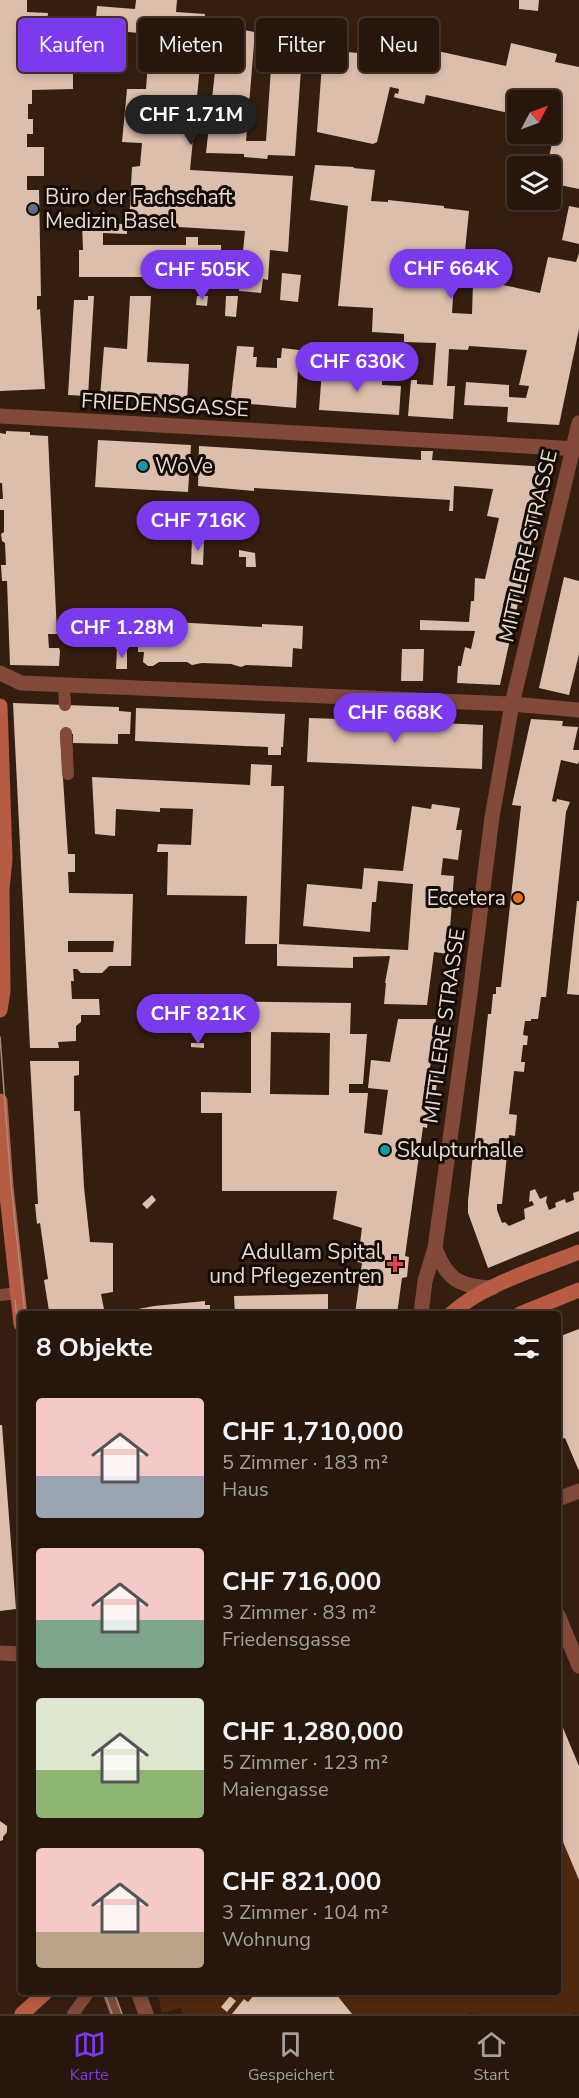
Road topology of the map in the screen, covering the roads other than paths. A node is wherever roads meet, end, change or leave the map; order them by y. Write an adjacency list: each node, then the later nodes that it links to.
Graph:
1 (0, 416): 3 (street, FRIEDENSGASSE)
2 (579, 423): 3 (street, MITTLERE STRASSE)
3 (576, 449): 6 (street, MITTLERE STRASSE)
4 (0, 673): 5 (street)
5 (64, 685): 6 (street); 7 (lane)
6 (512, 704): 9 (street); 15 (street, MITTLERE STRASSE)
7 (65, 705)
8 (0, 706): 12 (main road)
9 (579, 710)
10 (66, 733): 11 (lane)
11 (68, 774)
12 (0, 1010)
13 (0, 1101): 14 (main road)
14 (3, 1186): 19 (main road)
15 (435, 1248): 17 (street); 22 (street, MITTLERE STRASSE)
16 (579, 1252): 17 (main road)
17 (492, 1288): 23 (main road)
18 (579, 1290): 24 (main road)
19 (18, 1293): 20 (lane); 21 (main road)
20 (0, 1295)
21 (20, 1311)
22 (421, 1311)
23 (458, 1311)
24 (527, 1311)
25 (579, 1491): 26 (street)
26 (561, 1498)
27 (561, 1622): 30 (street)
28 (0, 1653): 29 (street)
29 (18, 1654)
30 (579, 1666)
31 (43, 1995): 35 (main road)
32 (87, 1995): 36 (lane)
33 (109, 1995): 37 (lane)
34 (139, 1995): 38 (street)
35 (22, 2014)
36 (73, 2014)
37 (116, 2014)
38 (146, 2014)

